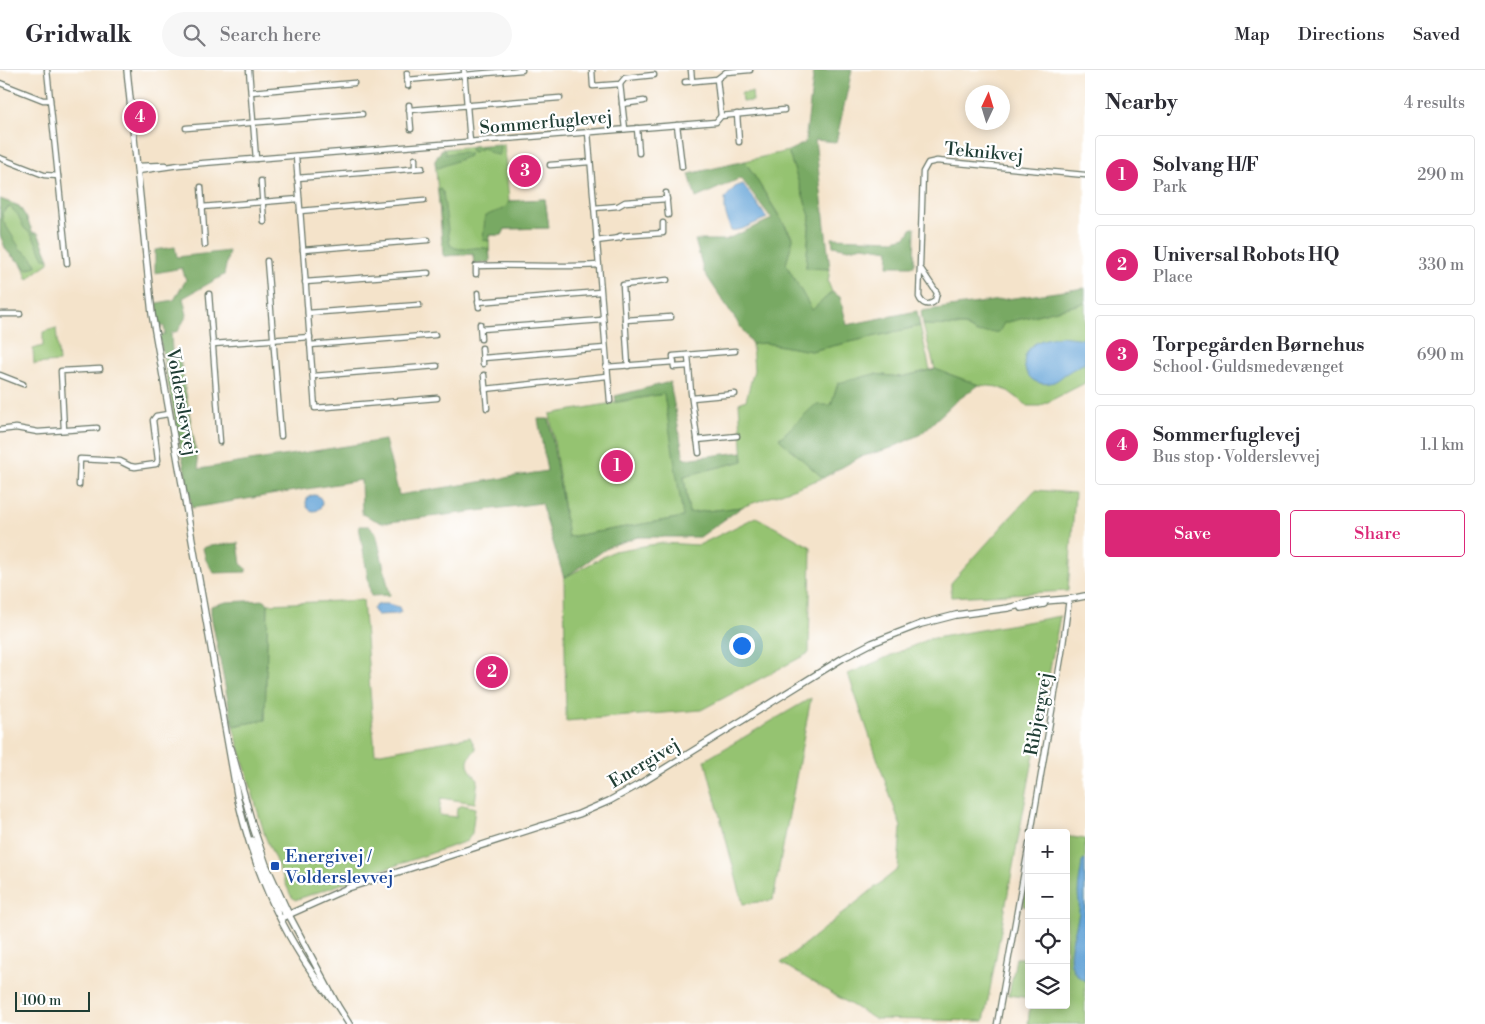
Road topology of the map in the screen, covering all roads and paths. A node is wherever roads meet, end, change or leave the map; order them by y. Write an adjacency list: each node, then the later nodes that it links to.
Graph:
1 (46, 70): 23 (street)
2 (127, 70): 52 (street, Volderslevvej)
3 (249, 70): 21 (street)
4 (522, 70): 9 (street)
5 (592, 70): 19 (street)
6 (691, 70): 15 (street)
7 (750, 70): 8 (street)
8 (726, 71): 13 (street)
9 (464, 72): 14 (street); 26 (street)
10 (407, 73): 14 (street)
11 (647, 73): 12 (street); 19 (street)
12 (654, 75)
13 (717, 79): 15 (street); 30 (street)
14 (407, 80): 20 (street)
15 (692, 81): 16 (street)
16 (685, 82)
17 (0, 83): 23 (street)
18 (354, 83): 21 (street)
19 (620, 84): 25 (street)
20 (408, 86)
21 (251, 92): 31 (street)
22 (560, 98): 26 (street)
23 (50, 100): 53 (street)
24 (644, 102): 25 (street)
25 (622, 104): 36 (street)
26 (467, 106): 35 (street); 38 (street)
27 (784, 110): 29 (street, Sommerfuglevej)
28 (362, 114): 31 (street)
29 (737, 114): 30 (street, Sommerfuglevej); 39 (street)
30 (721, 116): 32 (street, Sommerfuglevej)
31 (254, 123): 33 (street); 44 (street)
32 (677, 125): 34 (street, Sommerfuglevej); 49 (street)
33 (186, 128)
34 (637, 128): 36 (street, Sommerfuglevej); 40 (street)
35 (411, 129)
36 (625, 129): 37 (street, Sommerfuglevej)
37 (588, 132): 38 (street, Sommerfuglevej); 46 (street)
38 (470, 142): 41 (street, Sommerfuglevej)
39 (739, 142)
40 (639, 153)
41 (296, 156): 44 (street, Sommerfuglevej); 55 (street)
42 (564, 156): 47 (street)
43 (0, 158): 53 (street)
44 (256, 159): 52 (street, Sommerfuglevej)
45 (415, 159): 50 (street)
46 (590, 162): 47 (street); 64 (street)
47 (564, 164): 48 (street)
48 (550, 165)
49 (682, 167)
50 (415, 168): 51 (street); 55 (street)
51 (422, 168)
52 (137, 169): 120 (street, Volderslevvej)
53 (58, 176): 74 (street)
54 (1085, 176): 76 (street, Teknikvej)
55 (297, 178): 59 (street)
56 (261, 181): 62 (street)
57 (201, 188): 63 (street)
58 (417, 194): 61 (street)
59 (299, 199): 62 (street); 65 (street)
60 (424, 200): 61 (street)
61 (417, 201): 65 (street)
62 (263, 202): 63 (street); 67 (street)
63 (202, 207): 71 (street)
64 (594, 208): 66 (street); 70 (street)
65 (300, 211): 72 (street)
66 (668, 215)
67 (264, 222)
68 (663, 223): 70 (street)
69 (428, 240): 72 (street)
70 (596, 240): 75 (street)
71 (205, 245)
72 (303, 250): 80 (street)
73 (267, 261): 94 (street)
74 (67, 263)
75 (598, 264): 78 (street); 82 (street)
76 (921, 269): 76 (street, Teknikvej)
77 (428, 273): 80 (street)
78 (476, 274)
79 (667, 280): 90 (street)
80 (305, 282): 87 (street)
81 (478, 292): 82 (street)
82 (600, 292): 89 (street)
83 (209, 294): 95 (street)
84 (419, 305): 87 (street)
85 (0, 314): 86 (street)
86 (20, 314)
87 (308, 314): 92 (street)
88 (671, 317): 90 (street)
89 (602, 320): 93 (street); 98 (street)
90 (625, 320): 105 (street)
91 (435, 335): 96 (street)
92 (310, 337): 94 (street); 96 (street)
93 (481, 339)
94 (274, 340): 95 (street); 124 (street)
95 (213, 344): 127 (street)
96 (310, 345): 111 (street)
97 (482, 348): 101 (street)
98 (605, 348): 101 (street); 107 (street)
99 (735, 351): 100 (street)
100 (688, 355): 102 (street); 106 (street)
101 (483, 358): 103 (street)
102 (674, 362): 105 (street); 106 (street)
103 (483, 364)
104 (437, 366): 111 (street)
105 (628, 366): 107 (street)
106 (689, 366): 117 (street)
107 (606, 368): 112 (street)
108 (100, 369): 123 (street)
109 (0, 375): 113 (street)
110 (484, 375): 114 (street)
111 (313, 376): 116 (street)
112 (607, 376): 114 (street); 118 (street)
113 (23, 384)
114 (485, 389): 119 (street)
115 (735, 394): 117 (street)
116 (437, 398)
117 (692, 398): 126 (street)
118 (610, 401)
119 (487, 408)
120 (168, 414): 129 (street); 132 (street, Volderslevvej)
121 (96, 428): 123 (street)
122 (0, 430): 123 (street)
123 (64, 430)
124 (281, 436)
125 (737, 436): 126 (street)
126 (697, 440): 128 (street)
127 (220, 442)
128 (699, 453)
129 (79, 485)
130 (1085, 596): 131 (street, Energivej)
131 (1069, 599): 134 (street, Ribjergvej); 136 (street, Energivej)
132 (227, 736): 133 (street, Volderslevvej); 136 (street, Volderslevvej)
133 (238, 800): 136 (street); 137 (street, Volderslevvej)
134 (1032, 829)
135 (1025, 866): 140 (street)
136 (289, 914): 137 (street, Energivej); 138 (street, Volderslevvej)
137 (281, 918): 138 (street, Volderslevvej)
138 (337, 1005): 139 (street, Volderslevvej)
139 (349, 1024)
140 (997, 1024)

